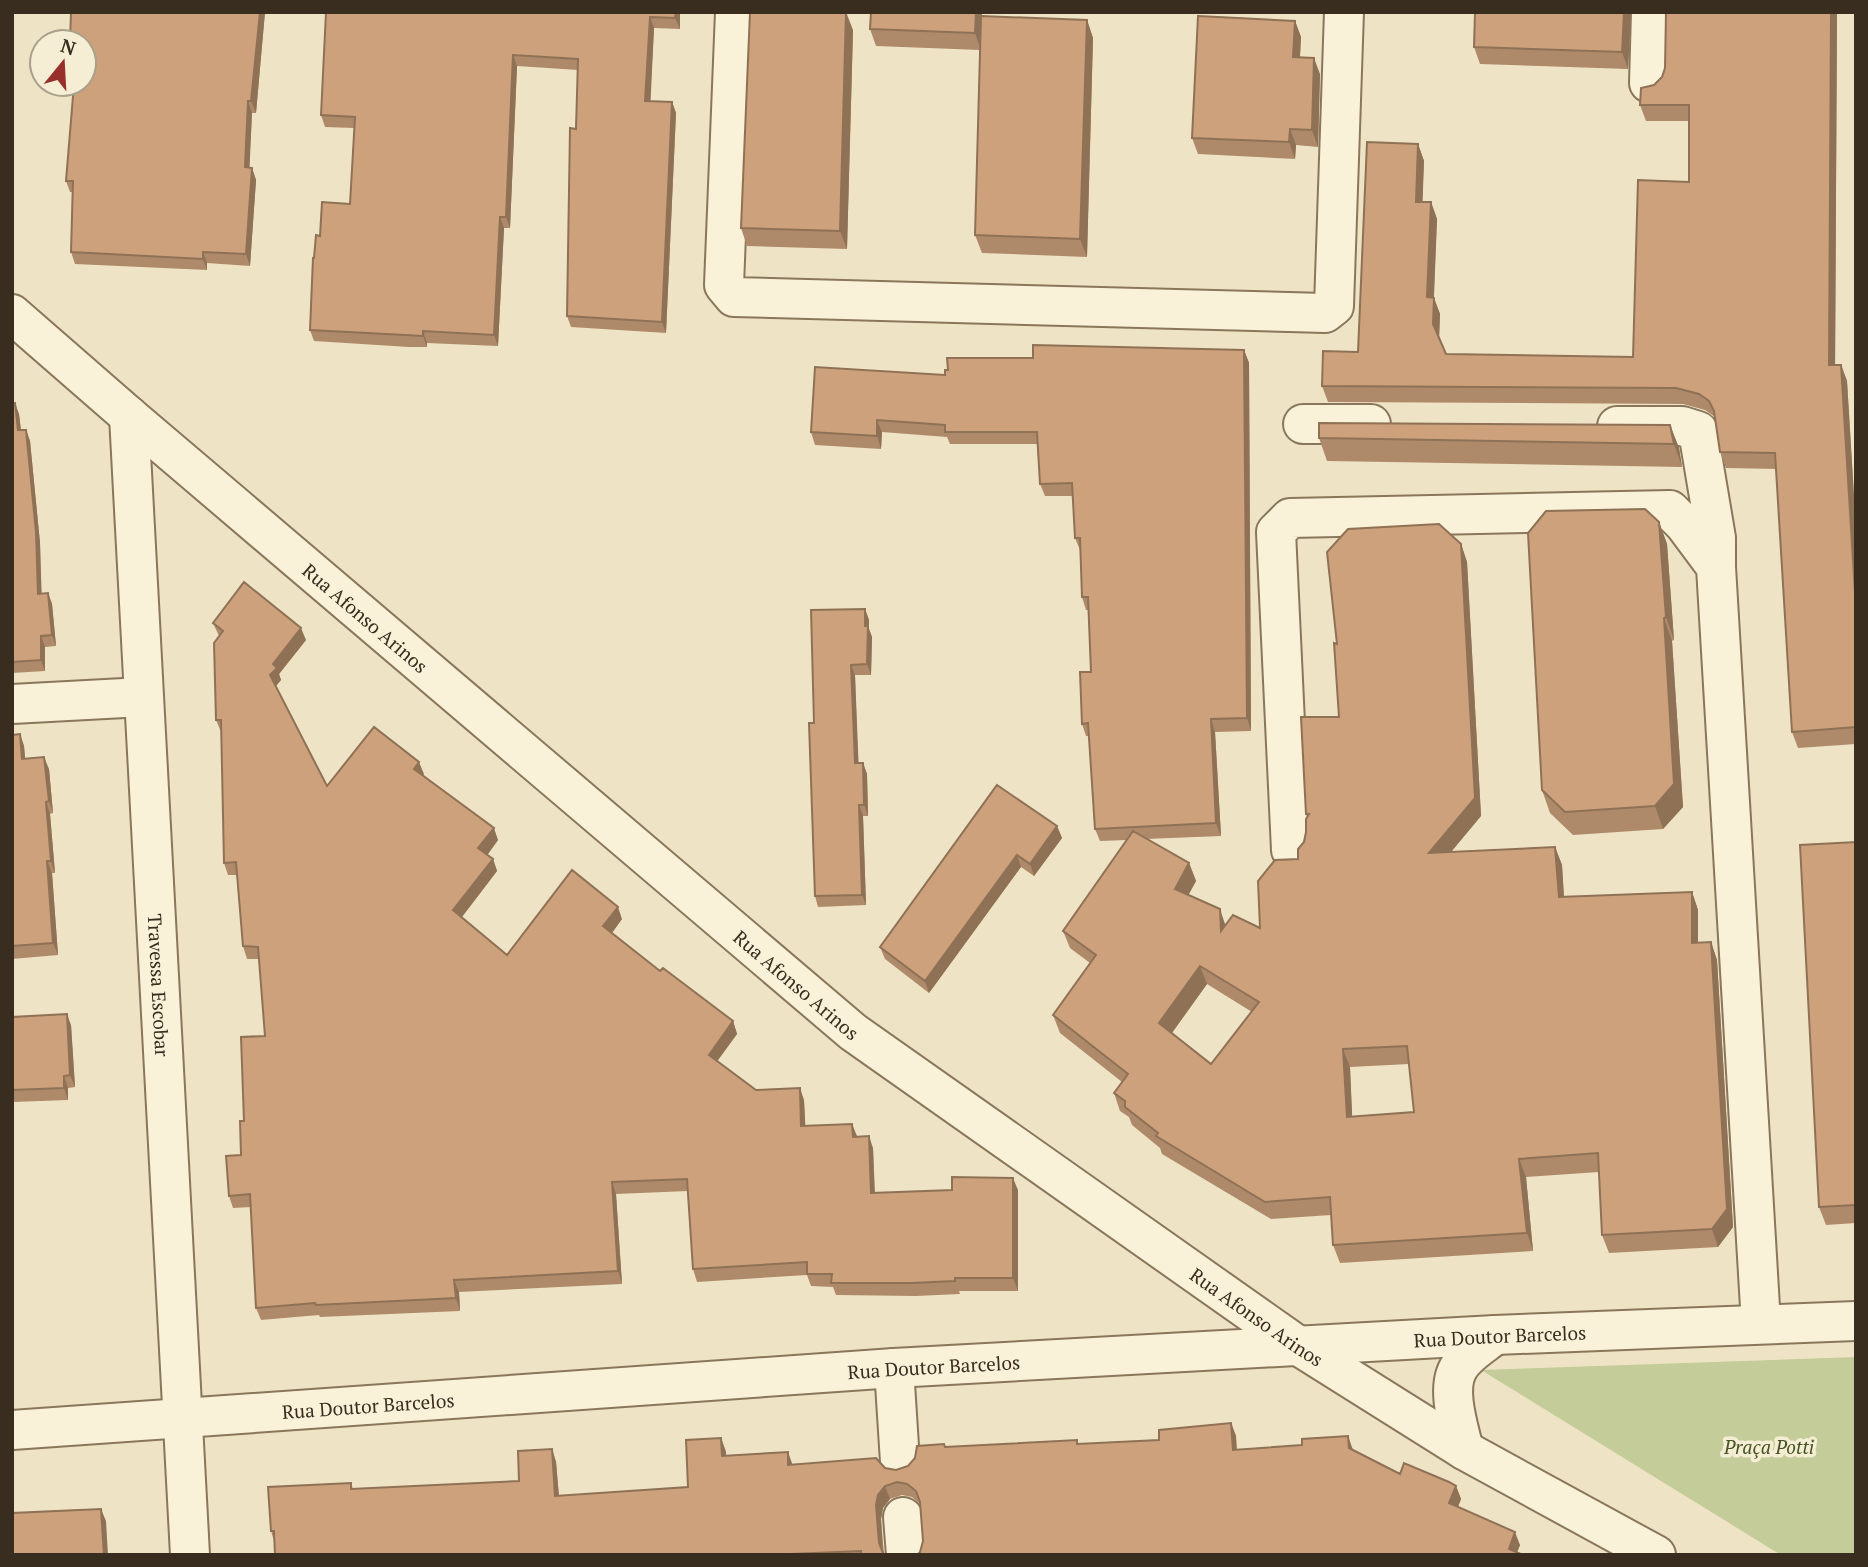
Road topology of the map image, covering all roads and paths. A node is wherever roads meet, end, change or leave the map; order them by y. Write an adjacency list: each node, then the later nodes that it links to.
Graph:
1 (735, 12): 2 (street)
2 (1344, 12)
3 (1651, 12): 4 (street)
4 (1649, 83)
5 (12, 314): 6 (street, Rua Afonso Arinos)
6 (129, 416): 11 (street, Travessa Escobar); 17 (street, Rua Afonso Arinos)
7 (1303, 424): 8 (street)
8 (1412, 425)
9 (1587, 425): 10 (street)
10 (1716, 567): 13 (street); 15 (street)
11 (143, 697): 12 (street); 19 (street, Travessa Escobar)
12 (12, 704)
13 (1291, 849)
14 (1856, 1321): 15 (street, Rua Doutor Barcelos)
15 (1761, 1324): 16 (street, Rua Doutor Barcelos)
16 (1495, 1335): 17 (street, Rua Doutor Barcelos); 21 (street)
17 (1300, 1347): 18 (street, Rua Doutor Barcelos); 21 (street, Rua Afonso Arinos)
18 (894, 1367): 19 (street, Rua Doutor Barcelos); 22 (street)
19 (183, 1419): 20 (street, Rua Doutor Barcelos); 24 (street, Travessa Escobar)
20 (12, 1430)
21 (1464, 1450): 26 (street, Rua Afonso Arinos)
22 (900, 1462)
23 (903, 1517): 25 (street)
24 (190, 1555)
25 (906, 1555)
26 (1656, 1555)

